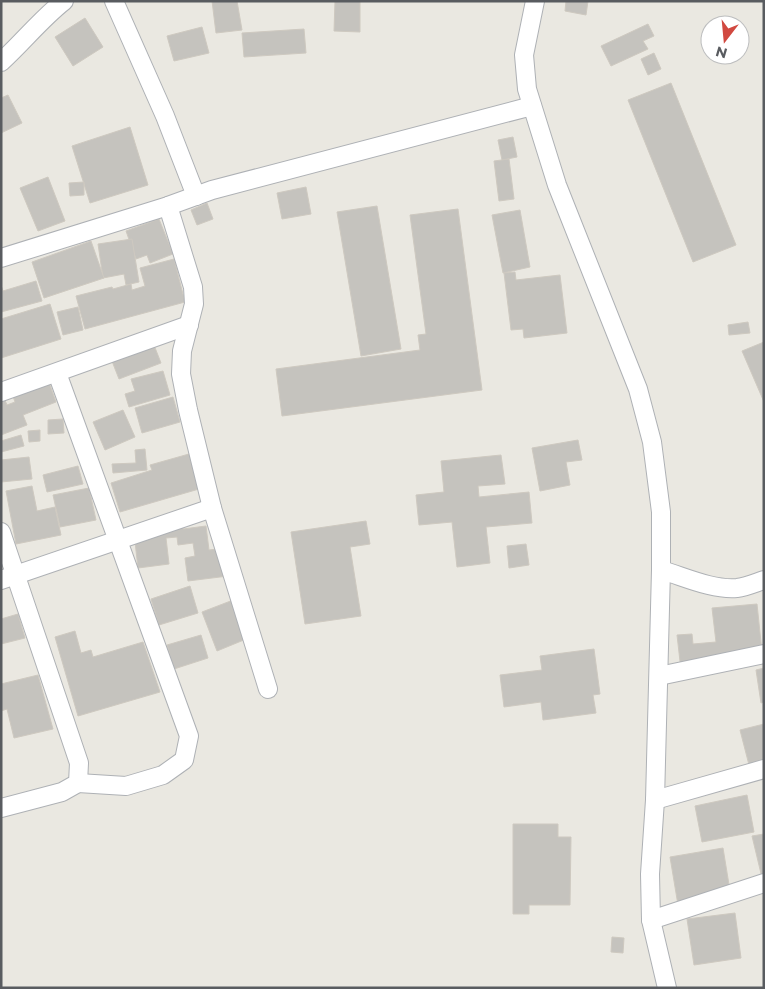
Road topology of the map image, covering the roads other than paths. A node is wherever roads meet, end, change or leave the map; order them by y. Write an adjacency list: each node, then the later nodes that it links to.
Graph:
1 (64, 1): 4 (street)
2 (114, 1): 6 (street)
3 (535, 1): 5 (street)
4 (1, 62)
5 (532, 106): 6 (street); 15 (street)
6 (196, 196): 7 (street)
7 (168, 206): 8 (street); 9 (street)
8 (1, 258)
9 (189, 325): 10 (street); 12 (street)
10 (57, 373): 11 (street); 14 (street)
11 (1, 392)
12 (212, 508): 14 (street); 20 (street)
13 (1, 532): 16 (street)
14 (116, 540): 16 (street); 22 (street)
15 (661, 570): 17 (street); 19 (street)
16 (8, 577): 22 (street)
17 (764, 580)
18 (764, 654): 19 (street)
19 (659, 676): 23 (street)
20 (268, 689)
21 (764, 769): 23 (street)
22 (78, 782): 24 (street)
23 (655, 800): 26 (street)
24 (1, 808)
25 (764, 883): 26 (street)
26 (651, 920): 27 (street)
27 (667, 988)

